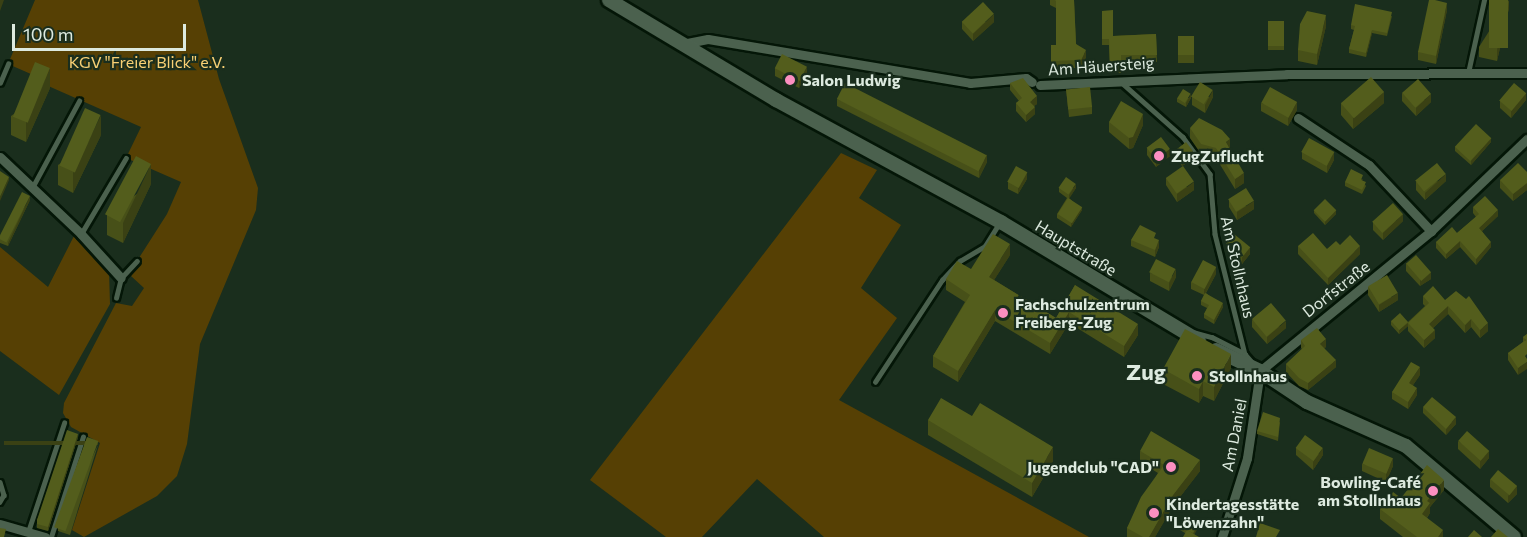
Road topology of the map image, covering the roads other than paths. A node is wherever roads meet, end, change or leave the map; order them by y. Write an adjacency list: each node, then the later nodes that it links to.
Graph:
1 (609, 0): 3 (street, Hauptstraße)
2 (1484, 0): 6 (lane)
3 (682, 44): 7 (street, Am Häuersteig); 15 (street, Hauptstraße)
4 (8, 64): 8 (lane)
5 (1527, 73): 6 (street, Am Häuersteig)
6 (1468, 74): 7 (street, Am Häuersteig)
7 (1117, 79): 22 (lane, Am Stollnhaus)
8 (0, 82)
9 (79, 101): 14 (lane)
10 (1298, 118): 16 (street)
11 (1527, 139): 16 (street, Dorfstraße)
12 (0, 157): 14 (street)
13 (126, 158): 17 (lane)
14 (32, 188): 17 (street)
15 (1001, 222): 21 (street, Hauptstraße); 24 (lane)
16 (1431, 231): 23 (street, Dorfstraße)
17 (81, 234): 19 (street)
18 (137, 261): 19 (lane)
19 (121, 278): 20 (lane)
20 (116, 297)
21 (1184, 332): 22 (lane); 23 (street, Hauptstraße)
22 (1245, 354): 23 (lane)
23 (1260, 371): 33 (street, Am Daniel); 34 (street, Hauptstraße)
24 (874, 382)
25 (64, 423): 30 (lane)
26 (83, 437): 32 (lane)
27 (0, 482): 28 (lane)
28 (0, 502)
29 (0, 525): 30 (street)
30 (28, 532): 31 (street)
31 (45, 537)
32 (51, 537)
33 (1222, 537)
34 (1514, 537)

